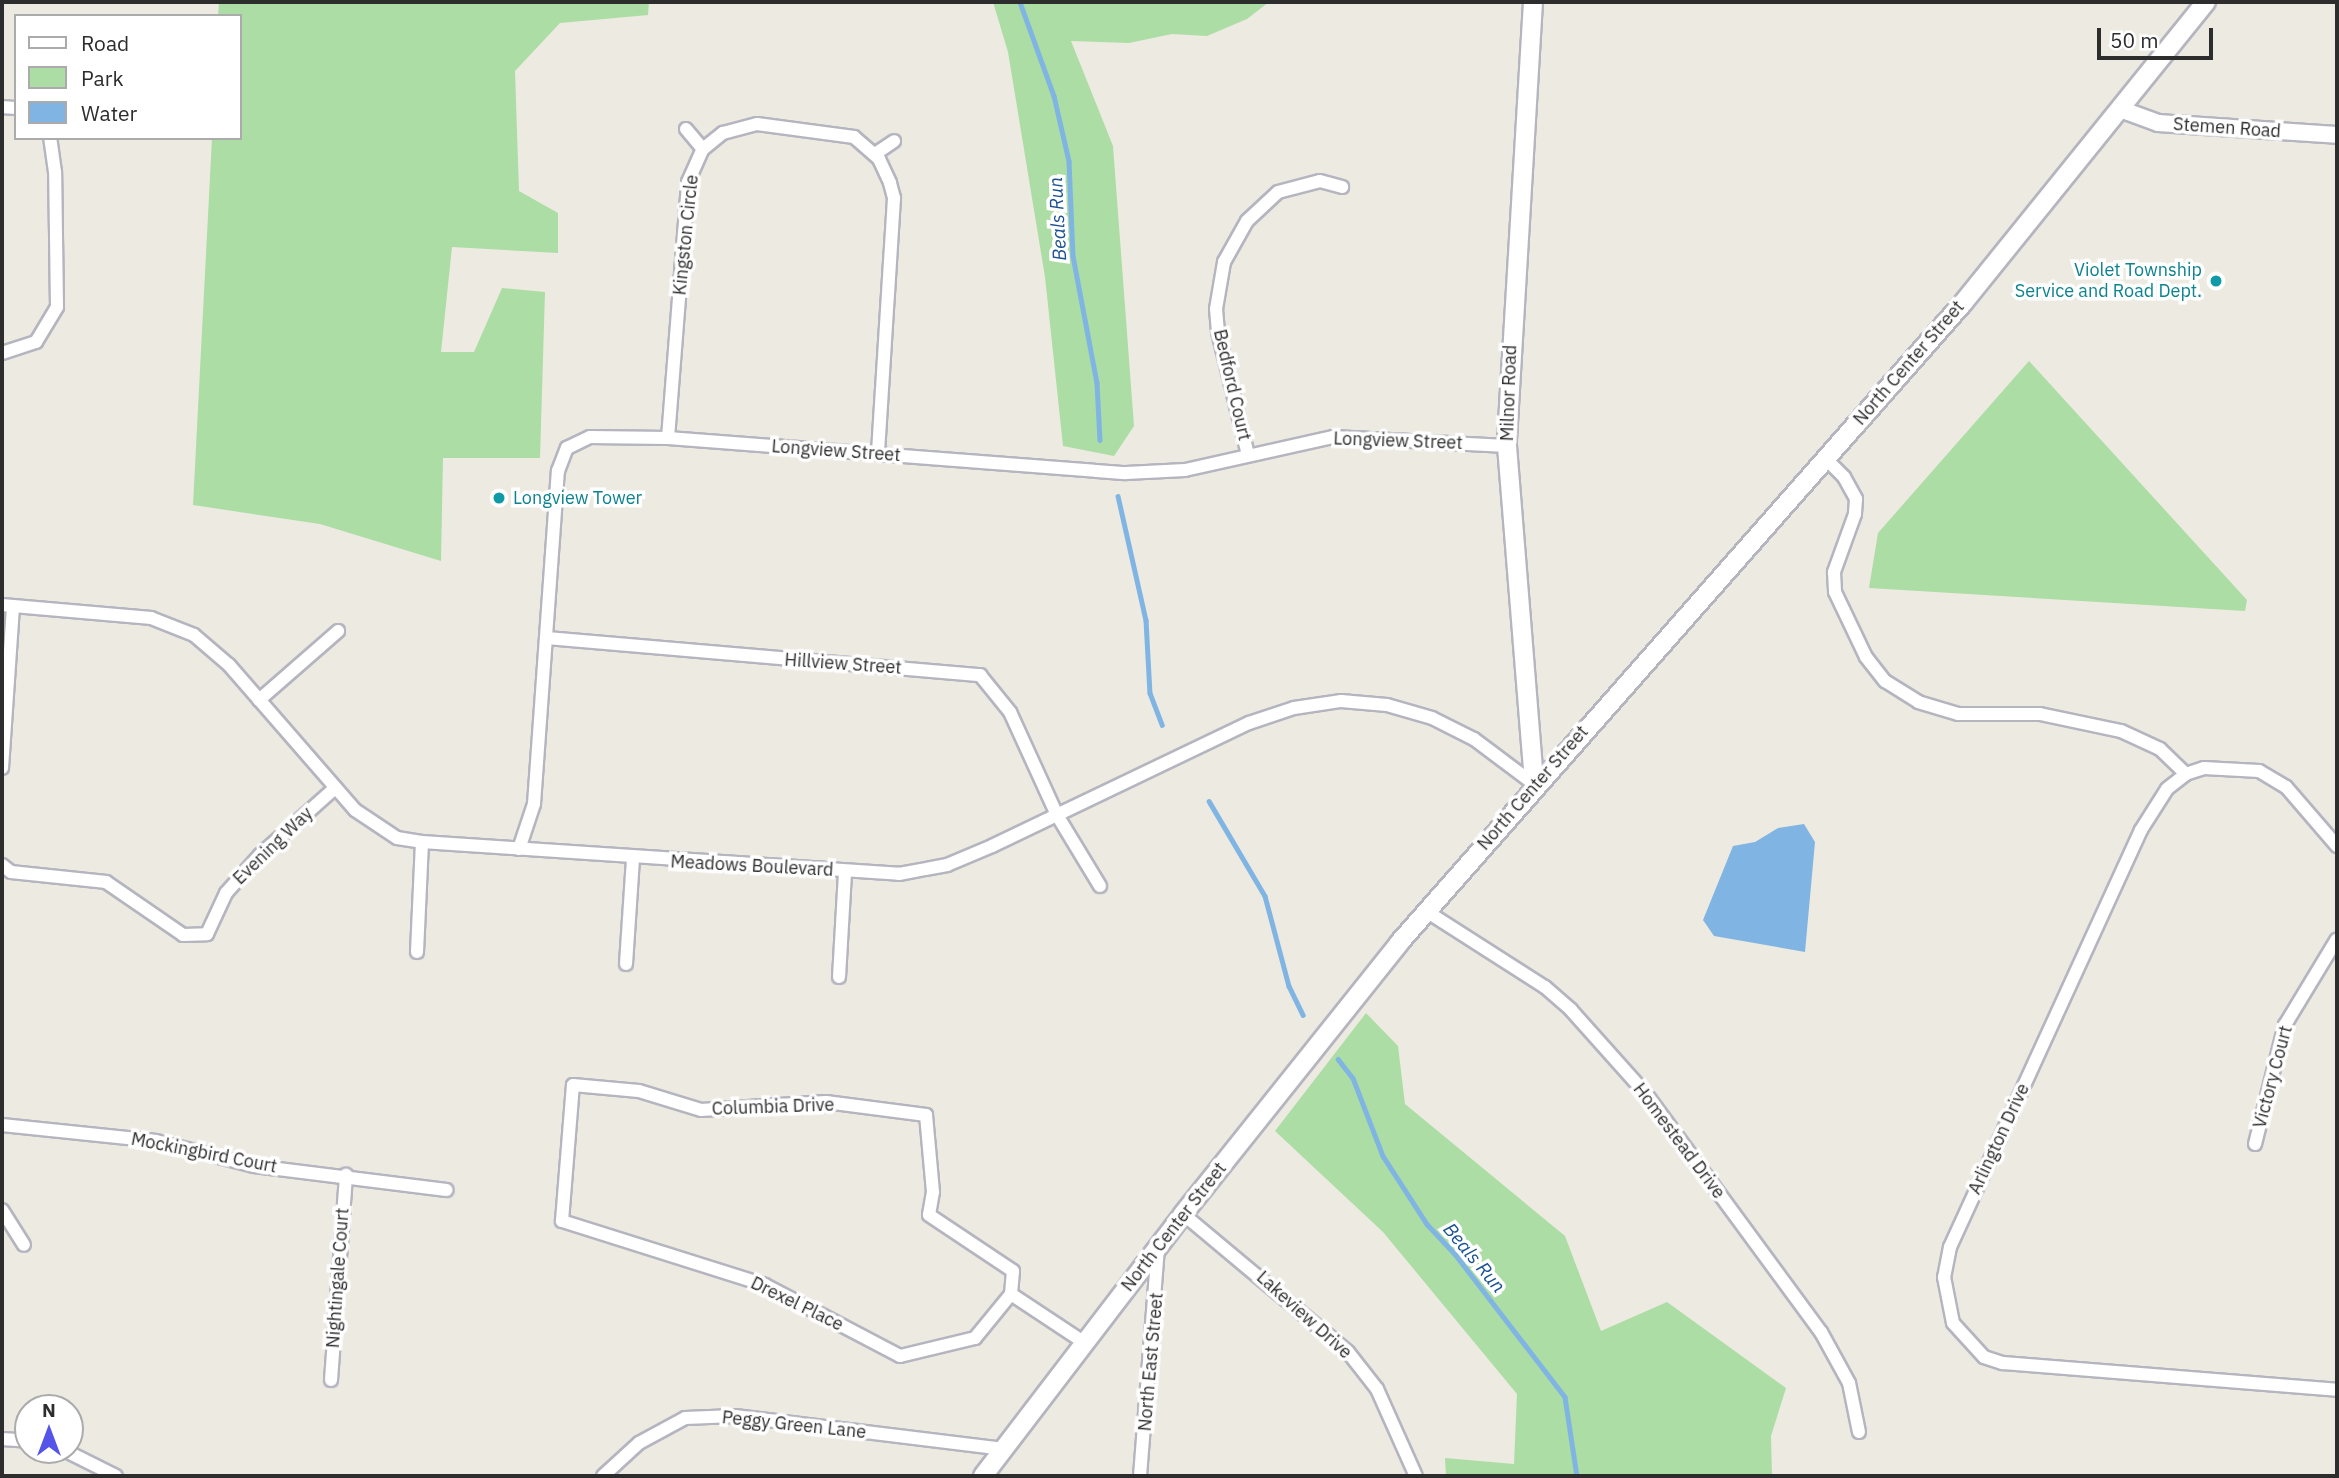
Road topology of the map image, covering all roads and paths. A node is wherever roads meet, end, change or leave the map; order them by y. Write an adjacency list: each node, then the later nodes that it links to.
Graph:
1 (1533, 2): 13 (main road, Milnor Road)
2 (2206, 2): 3 (main road, North Center Street)
3 (2115, 116): 5 (street, Stemen Road); 16 (main road, North Center Street)
4 (686, 129): 8 (street)
5 (2337, 135)
6 (50, 140): 11 (street)
7 (894, 141): 9 (street)
8 (703, 149): 9 (street); 12 (street, Kingston Circle)
9 (875, 154): 14 (street)
10 (1342, 187): 15 (street, Bedford Court)
11 (2, 354)
12 (668, 438): 14 (street, Longview Street); 19 (street, Longview Street)
13 (1507, 446): 15 (street, Longview Street); 23 (main road, Milnor Road)
14 (878, 454): 15 (street, Longview Street)
15 (1248, 455)
16 (1825, 458): 22 (street); 23 (main road, North Center Street)
17 (7, 606): 20 (street, Meadows Boulevard); 21 (street)
18 (338, 631): 20 (street)
19 (547, 638): 25 (street, Hillview Street); 28 (street, Longview Street)
20 (259, 700): 24 (street, Meadows Boulevard)
21 (2, 768)
22 (2186, 774): 27 (street, Arlington Drive); 50 (street, Arlington Drive)
23 (1534, 785): 25 (street, Meadows Boulevard); 33 (main road, North Center Street)
24 (335, 788): 26 (street, Meadows Boulevard); 30 (street, Evening Way)
25 (1057, 816): 31 (street, Meadows Boulevard); 32 (street, Hillview Street)
26 (422, 842): 28 (street, Meadows Boulevard); 35 (street)
27 (2337, 846)
28 (519, 849): 29 (street, Meadows Boulevard)
29 (633, 859): 31 (street, Meadows Boulevard); 36 (street)
30 (2, 865)
31 (845, 872): 37 (street)
32 (1100, 886)
33 (1426, 911): 43 (main road, North Center Street); 51 (street, Homestead Drive)
34 (2337, 939): 39 (street, Victory Court)
35 (417, 951)
36 (626, 964)
37 (839, 977)
38 (2, 1125): 40 (street, Mockingbird Court)
39 (2255, 1144)
40 (346, 1175): 41 (street, Mockingbird Court); 49 (street, Nightingale Court)
41 (447, 1190)
42 (2, 1210): 45 (street)
43 (1183, 1214): 46 (main road, North Center Street); 58 (street, Lakeview Drive)
44 (562, 1221): 47 (street, Drexel Place); 47 (street, Columbia Drive)
45 (24, 1245)
46 (1158, 1247): 48 (main road, North Center Street); 57 (street, North East Street)
47 (1011, 1294): 48 (street)
48 (1085, 1343): 52 (main road, North Center Street)
49 (331, 1380)
50 (2337, 1390)
51 (1859, 1432)
52 (1004, 1449): 55 (street, Peggy Green Lane); 56 (main road, North Center Street)
53 (84, 1460): 54 (street)
54 (116, 1476)
55 (603, 1476)
56 (983, 1476)
57 (1140, 1476)
58 (1416, 1476)

